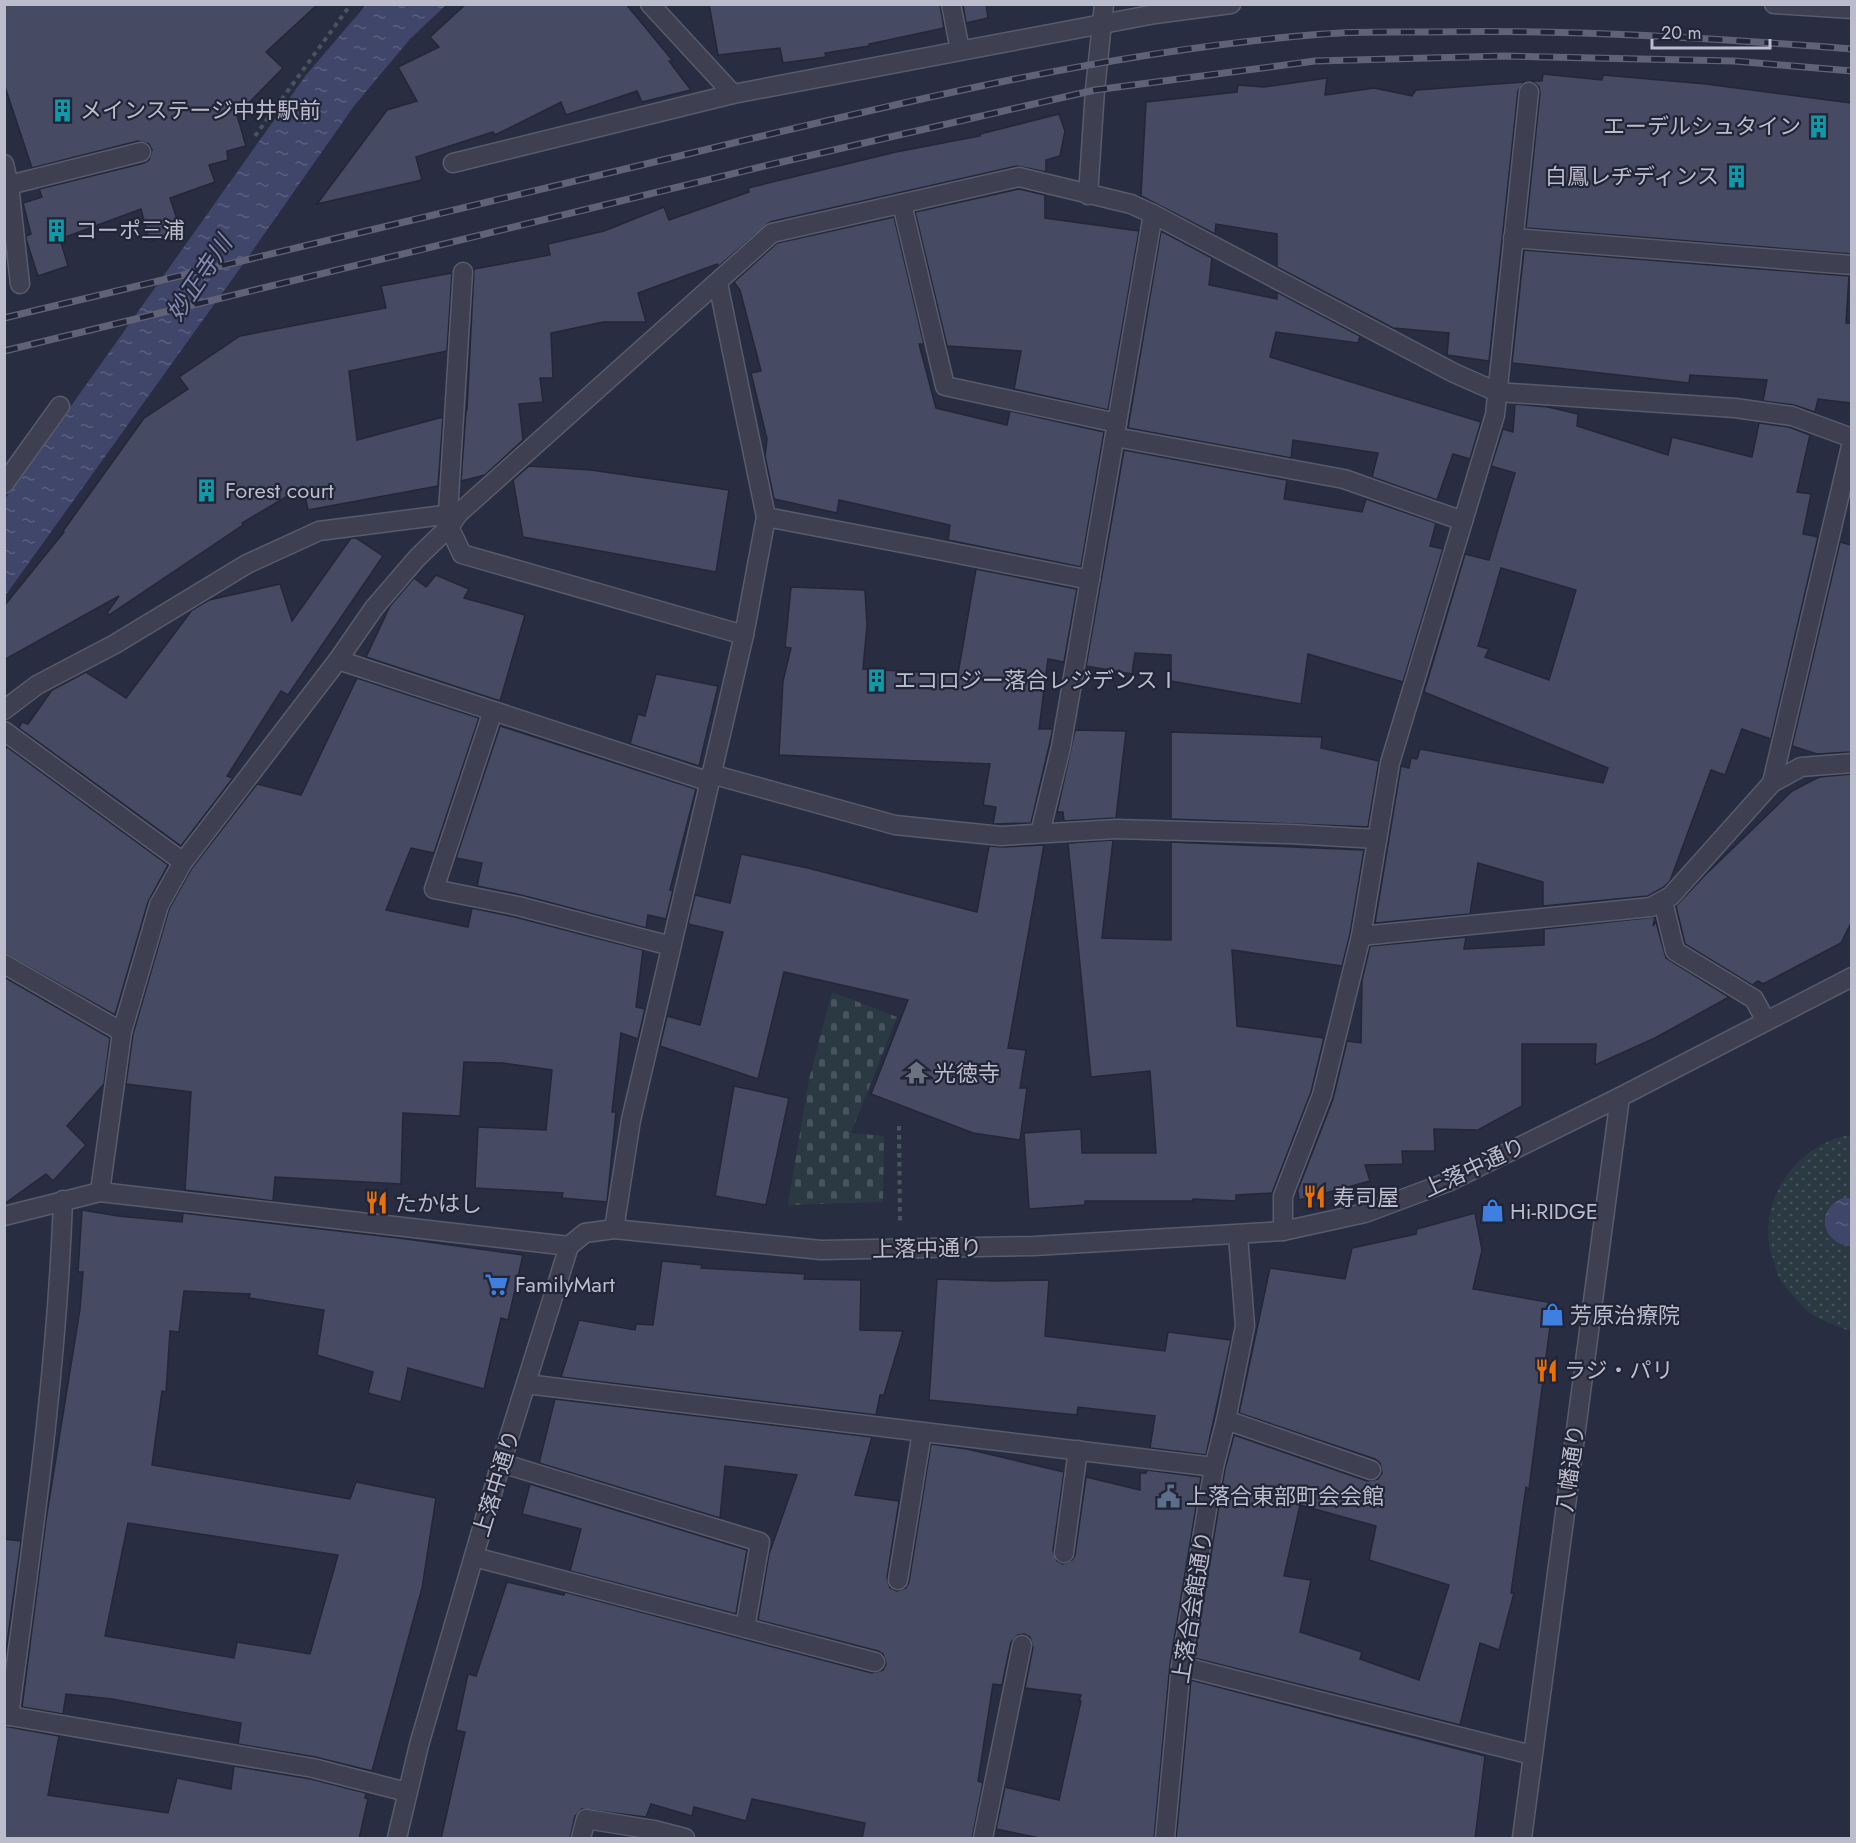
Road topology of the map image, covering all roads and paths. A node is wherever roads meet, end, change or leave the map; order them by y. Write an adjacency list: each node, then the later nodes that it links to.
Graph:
1 (351, 4): 12 (path)
2 (650, 4): 11 (street)
3 (951, 4): 9 (street)
4 (1104, 4): 8 (street)
5 (1231, 4): 8 (street)
6 (1774, 4): 7 (street)
7 (1851, 9)
8 (1102, 24): 9 (street); 17 (street)
9 (960, 50): 11 (street)
10 (1528, 92): 20 (street)
11 (733, 94): 14 (street)
12 (255, 136)
13 (141, 153): 16 (street)
14 (453, 163)
15 (4, 164): 16 (street)
16 (9, 185): 24 (street)
17 (1088, 195): 18 (street); 19 (street)
18 (902, 204): 23 (street); 27 (street)
19 (1153, 214): 25 (street); 27 (street)
20 (1514, 238): 21 (street); 25 (street)
21 (1851, 265)
22 (463, 272): 34 (street)
23 (718, 283): 33 (street); 34 (street)
24 (20, 284)
25 (1497, 392): 28 (street); 35 (street)
26 (60, 406): 31 (street)
27 (1116, 430): 35 (street); 36 (street)
28 (1851, 438)
29 (1851, 442): 44 (street)
30 (4, 453): 31 (street)
31 (23, 458): 32 (street)
32 (4, 484)
33 (766, 517): 36 (street); 37 (street)
34 (452, 518): 37 (street); 38 (street); 39 (street)
35 (1463, 521): 46 (street)
36 (1090, 580): 45 (street)
37 (744, 635): 43 (street)
38 (338, 660): 40 (street); 47 (street)
39 (4, 710)
40 (493, 711): 43 (street); 50 (street)
41 (4, 731): 47 (street)
42 (1851, 763): 44 (street)
43 (710, 778): 45 (street); 50 (street)
44 (1772, 783): 48 (street)
45 (1040, 833): 46 (street)
46 (1377, 839): 49 (street)
47 (183, 862): 54 (street)
48 (1663, 901): 49 (street); 53 (street)
49 (1361, 936): 61 (street)
50 (671, 946): 60 (street)
51 (4, 964): 54 (street)
52 (1851, 977): 53 (street, 上落中通り)
53 (1766, 1021): 55 (street, 上落中通り)
54 (122, 1032): 57 (street)
55 (1620, 1097): 61 (street, 上落中通り); 80 (street, 八幡通り)
56 (899, 1126): 64 (path)
57 (100, 1192): 58 (street); 63 (street)
58 (63, 1200): 59 (street); 79 (street)
59 (4, 1216)
60 (614, 1229): 63 (street, 上落中通り); 64 (street, 上落中通り)
61 (1283, 1231): 62 (street, 上落中通り)
62 (1238, 1234): 64 (street, 上落中通り); 66 (street, 上落合会館通り)
63 (570, 1246): 65 (street, 上落中通り)
64 (901, 1248)
65 (526, 1384): 67 (street); 69 (street, 上落中通り)
66 (1226, 1420): 70 (street, 上落合会館通り); 71 (street)
67 (921, 1432): 68 (street); 74 (street)
68 (1078, 1450): 70 (street); 72 (street)
69 (501, 1463): 73 (street, 上落中通り); 75 (street)
70 (1214, 1467): 78 (street, 上落合会館通り)
71 (1371, 1470)
72 (1064, 1553)
73 (474, 1557): 75 (street); 81 (street, 上落中通り)
74 (898, 1580)
75 (745, 1628): 77 (street)
76 (1022, 1645): 85 (street)
77 (875, 1662)
78 (1181, 1666): 80 (street); 86 (street, 上落合会館通り)
79 (7, 1715): 81 (street)
80 (1532, 1755): 87 (street, 八幡通り)
81 (407, 1792): 82 (street, 上落中通り)
82 (397, 1839)
83 (581, 1839): 84 (street)
84 (685, 1839)
85 (983, 1839)
86 (1165, 1839)
87 (1522, 1839)

